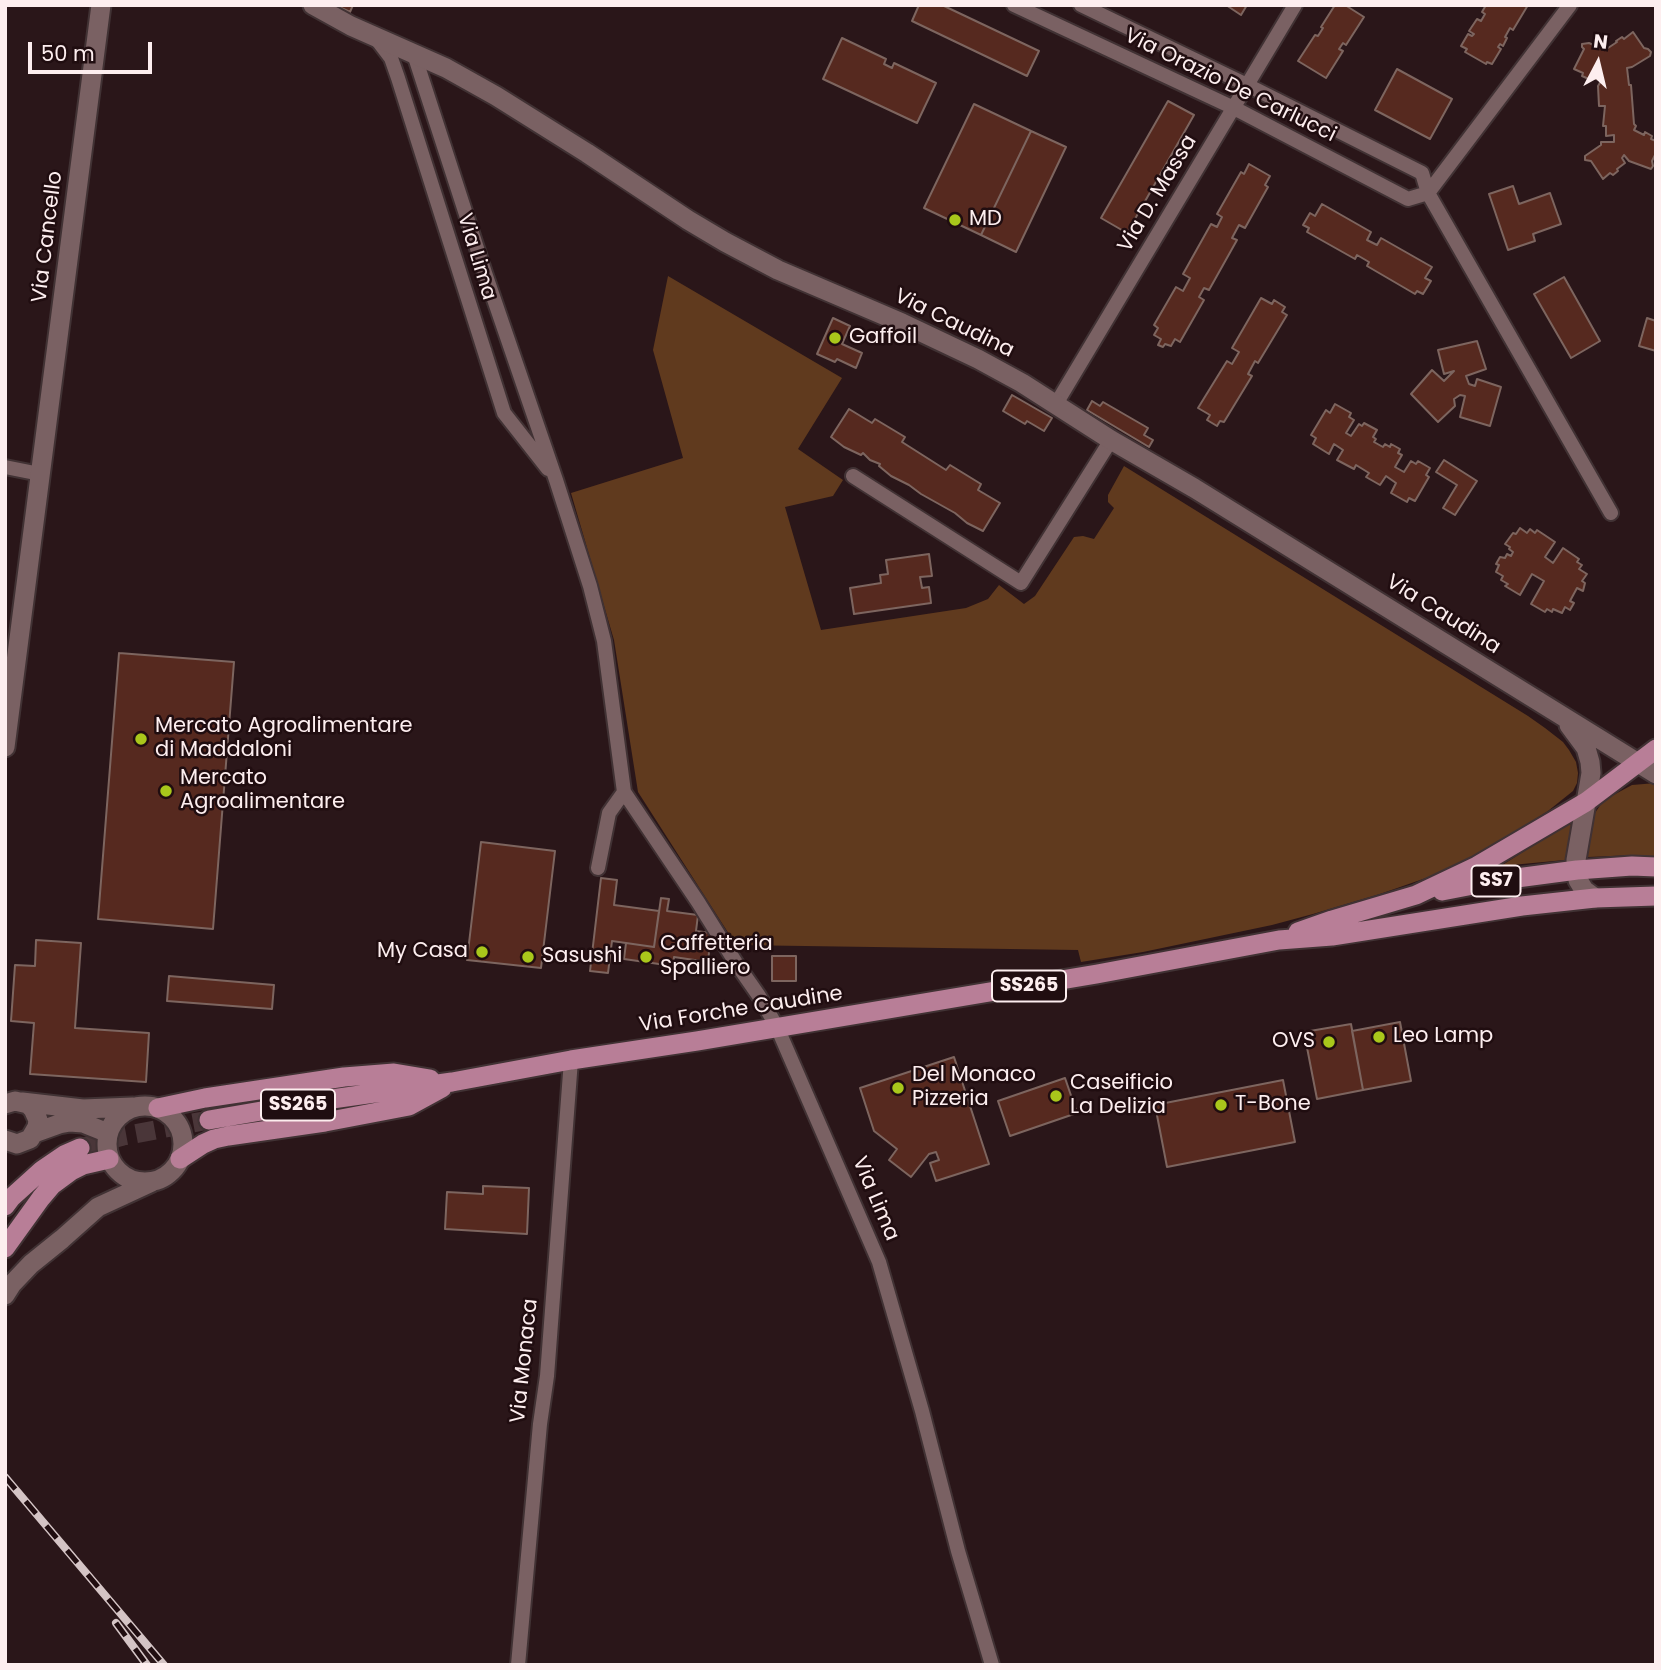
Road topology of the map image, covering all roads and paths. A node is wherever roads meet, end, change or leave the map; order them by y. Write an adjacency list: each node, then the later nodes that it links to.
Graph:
1 (101, 5): 17 (main road, Via Cancello)
2 (1014, 5): 12 (street, Via Orazio De Carlucci)
3 (1081, 5): 10 (street, Via Orazio De Carlucci)
4 (1295, 5): 10 (street, Via D. Massa)
5 (1570, 5): 13 (street)
6 (318, 7): 7 (main road, Via Caudina)
7 (375, 36): 8 (main road, Via Caudina); 19 (street, Via Lima)
8 (414, 54): 9 (main road, Via Caudina); 11 (street, Via Lima)
9 (446, 68): 11 (street); 14 (main road, Via Caudina)
10 (1247, 85): 12 (street, Via D. Massa); 13 (street, Via Orazio De Carlucci)
11 (428, 96): 19 (street, Via Lima)
12 (1234, 108): 13 (street, Via Orazio De Carlucci); 14 (street, Via D. Massa)
13 (1428, 192): 20 (street, Via Orazio De Carlucci)
14 (1056, 404): 15 (main road, Via Caudina)
15 (1111, 440): 18 (street); 21 (main road, Via Caudina)
16 (5, 467): 17 (street)
17 (40, 474): 22 (main road, Via Cancello)
18 (853, 476)
19 (556, 481): 26 (street, Via Lima)
20 (1611, 513)
21 (1559, 714): 24 (main road, Via Caudina); 27 (main road, Via Caudina)
22 (5, 747)
23 (1656, 749): 24 (main road, Via Forche Caudine / SS265)
24 (1637, 763): 25 (main road, Via Caudina); 27 (main road, Via Forche Caudine / SS265)
25 (1656, 774)
26 (624, 792): 29 (street); 36 (street, Via Lima)
27 (1586, 802): 30 (main road, Via Caudina); 32 (main road, Via Forche Caudine / SS265)
28 (1656, 867): 30 (main road, SS7)
29 (598, 868)
30 (1577, 870): 32 (main road, SS7); 34 (main road)
31 (1656, 883): 33 (main road, Via Forche Caudine / SS265)
32 (1416, 895): 35 (main road, Via Forche Caudine / SS265)
33 (1647, 896): 34 (main road, Via Forche Caudine / SS265)
34 (1595, 898): 35 (main road, Via Forche Caudine / SS265)
35 (1279, 940): 36 (main road, Via Forche Caudine / SS265)
36 (777, 1027): 37 (main road, Via Forche Caudine / SS265); 55 (street, Via Lima)
37 (571, 1060): 38 (main road, Via Forche Caudine / SS265); 54 (street, Via Monaca)
38 (452, 1082): 41 (main road); 42 (main road, Via Forche Caudine / SS265); 47 (main road)
39 (12, 1101): 40 (main road); 43 (main road)
40 (134, 1107): 41 (main road); 44 (main road)
41 (158, 1108): 47 (main road)
42 (209, 1120)
43 (34, 1133): 44 (main road); 45 (main road)
44 (108, 1133): 48 (main road)
45 (5, 1140)
46 (80, 1148): 50 (main road)
47 (180, 1159): 49 (main road)
48 (112, 1164): 49 (main road); 51 (main road); 52 (main road)
49 (152, 1182): 51 (main road)
50 (5, 1206)
51 (98, 1207): 53 (main road)
52 (5, 1248)
53 (5, 1295)
54 (518, 1665)
55 (992, 1665)

